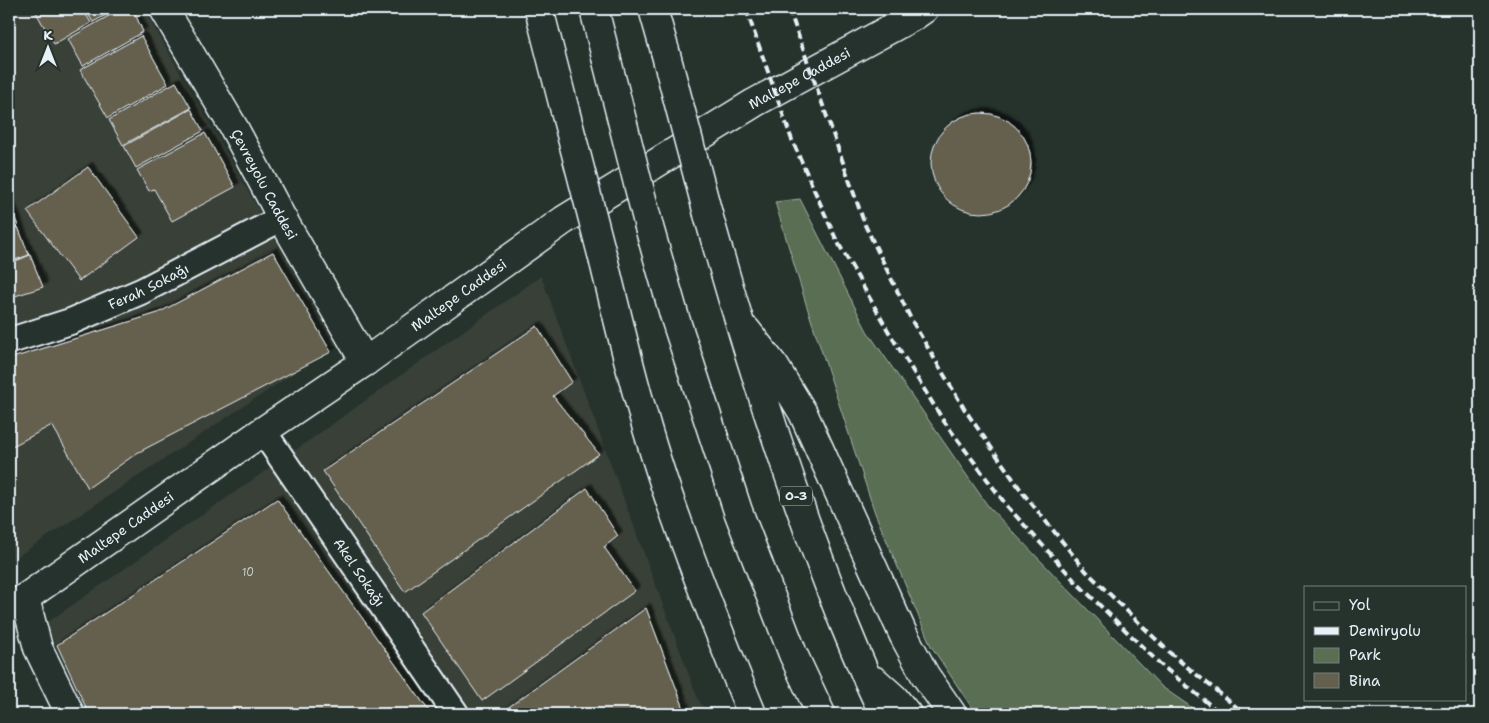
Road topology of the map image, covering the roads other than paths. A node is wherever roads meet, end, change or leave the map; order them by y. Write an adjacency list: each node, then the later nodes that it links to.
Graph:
1 (164, 9): 6 (main road, Çevreyolu Caddesi)
2 (539, 9): 15 (main road, bridge)
3 (594, 9): 16 (main road, bridge)
4 (653, 9): 7 (main road, O-3, bridge)
5 (924, 9): 9 (main road, Maltepe Caddesi)
6 (282, 218): 8 (street, Ferah Sokağı); 9 (main road, Çevreyolu Caddesi)
7 (737, 318): 12 (main road, O-3); 19 (main road)
8 (9, 341)
9 (365, 362): 10 (main road, Maltepe Caddesi)
10 (263, 431): 11 (main road, Maltepe Caddesi); 14 (street, Akel Sokağı)
11 (17, 603): 13 (main road)
12 (863, 670): 17 (main road, O-3); 18 (main road)
13 (70, 714)
14 (456, 714)
15 (752, 714)
16 (821, 714)
17 (884, 714)
18 (907, 714)
19 (952, 714)

